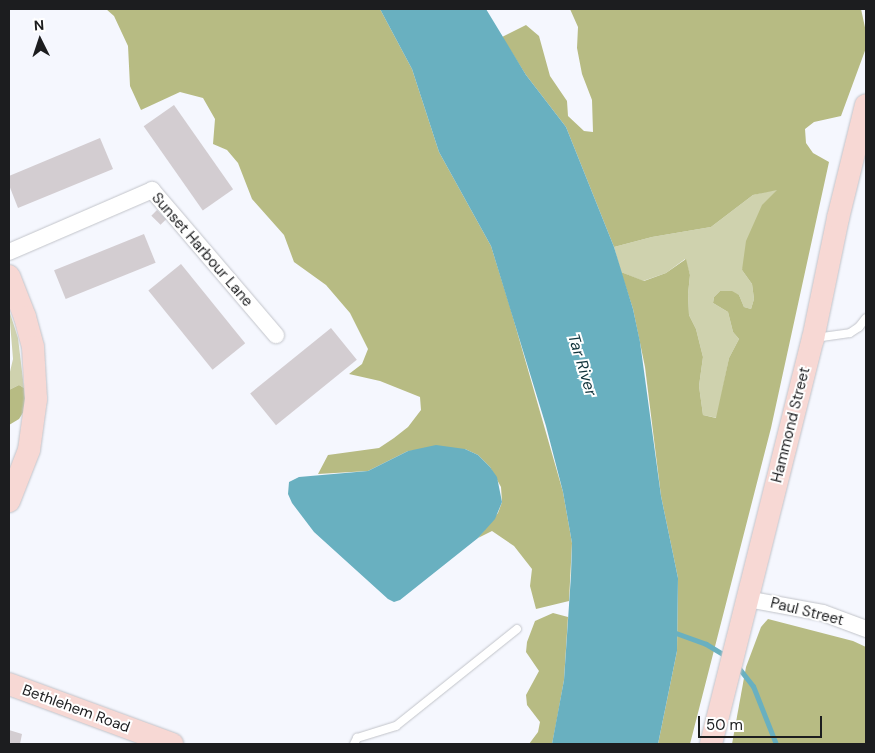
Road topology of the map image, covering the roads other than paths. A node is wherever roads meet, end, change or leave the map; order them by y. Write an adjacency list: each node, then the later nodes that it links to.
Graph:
1 (866, 105): 8 (street, Hammond Street)
2 (9, 252): 7 (street, Sunset Harbour Lane)
3 (9, 276): 9 (street)
4 (866, 318): 5 (lane)
5 (859, 327): 6 (lane); 8 (lane)
6 (866, 333)
7 (276, 335)
8 (813, 339): 10 (street, Hammond Street)
9 (9, 501)
10 (747, 598): 12 (street, Paul Street); 16 (street, Hammond Street)
11 (517, 629): 15 (lane)
12 (866, 629)
13 (9, 684): 14 (street, Bethlehem Road)
14 (172, 744)
15 (354, 744)
16 (711, 744)

